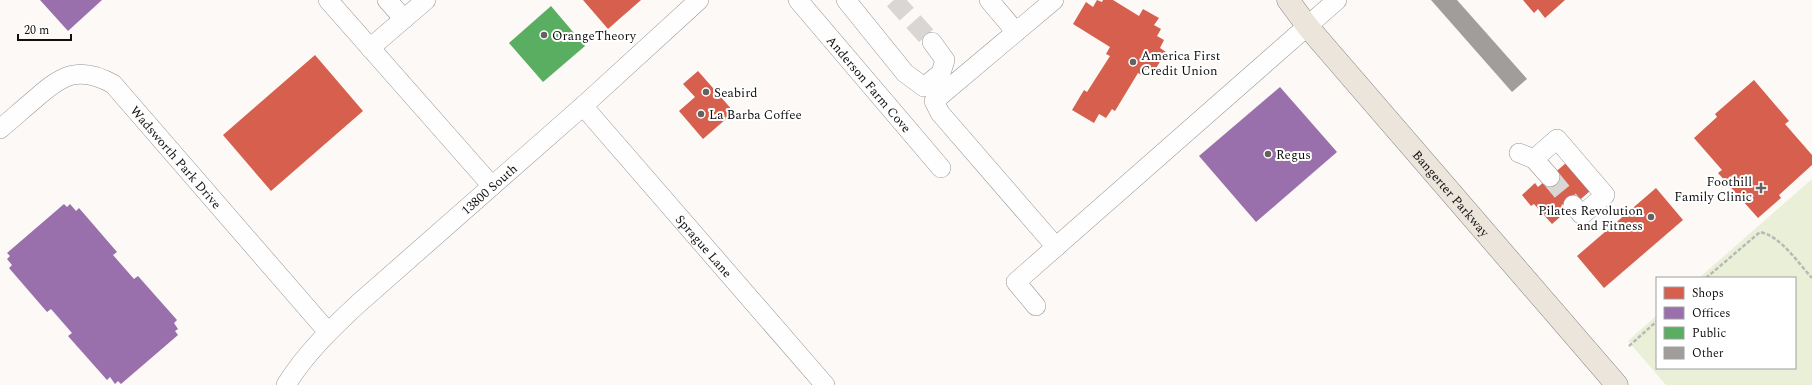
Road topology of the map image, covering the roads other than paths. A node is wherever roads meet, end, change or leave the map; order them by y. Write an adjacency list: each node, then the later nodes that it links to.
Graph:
1 (328, 0): 15 (street)
2 (387, 0): 11 (street)
3 (426, 0): 11 (street)
4 (699, 0): 17 (street, 13800 South)
5 (798, 0): 19 (street, Anderson Farm Cove)
6 (846, 0): 16 (street)
7 (989, 0): 13 (street)
8 (1054, 0): 13 (street)
9 (1288, 0): 12 (main road, Bangerter Parkway)
10 (1337, 0): 12 (street)
11 (404, 19): 15 (street)
12 (1308, 27): 23 (street); 28 (main road, Bangerter Parkway)
13 (1016, 32): 16 (street)
14 (932, 42): 16 (street)
15 (370, 48): 21 (street)
16 (929, 94): 23 (street)
17 (583, 106): 21 (street, 13800 South); 27 (street, Sprague Lane)
18 (0, 129): 25 (street, Wadsworth Park Drive)
19 (941, 168)
20 (1550, 177): 22 (street)
21 (492, 186): 25 (street, 13800 South)
22 (1573, 205)
23 (1056, 247): 24 (street)
24 (1036, 306)
25 (328, 332): 26 (street, 13800 South)
26 (286, 385)
27 (825, 385)
28 (1618, 385)

